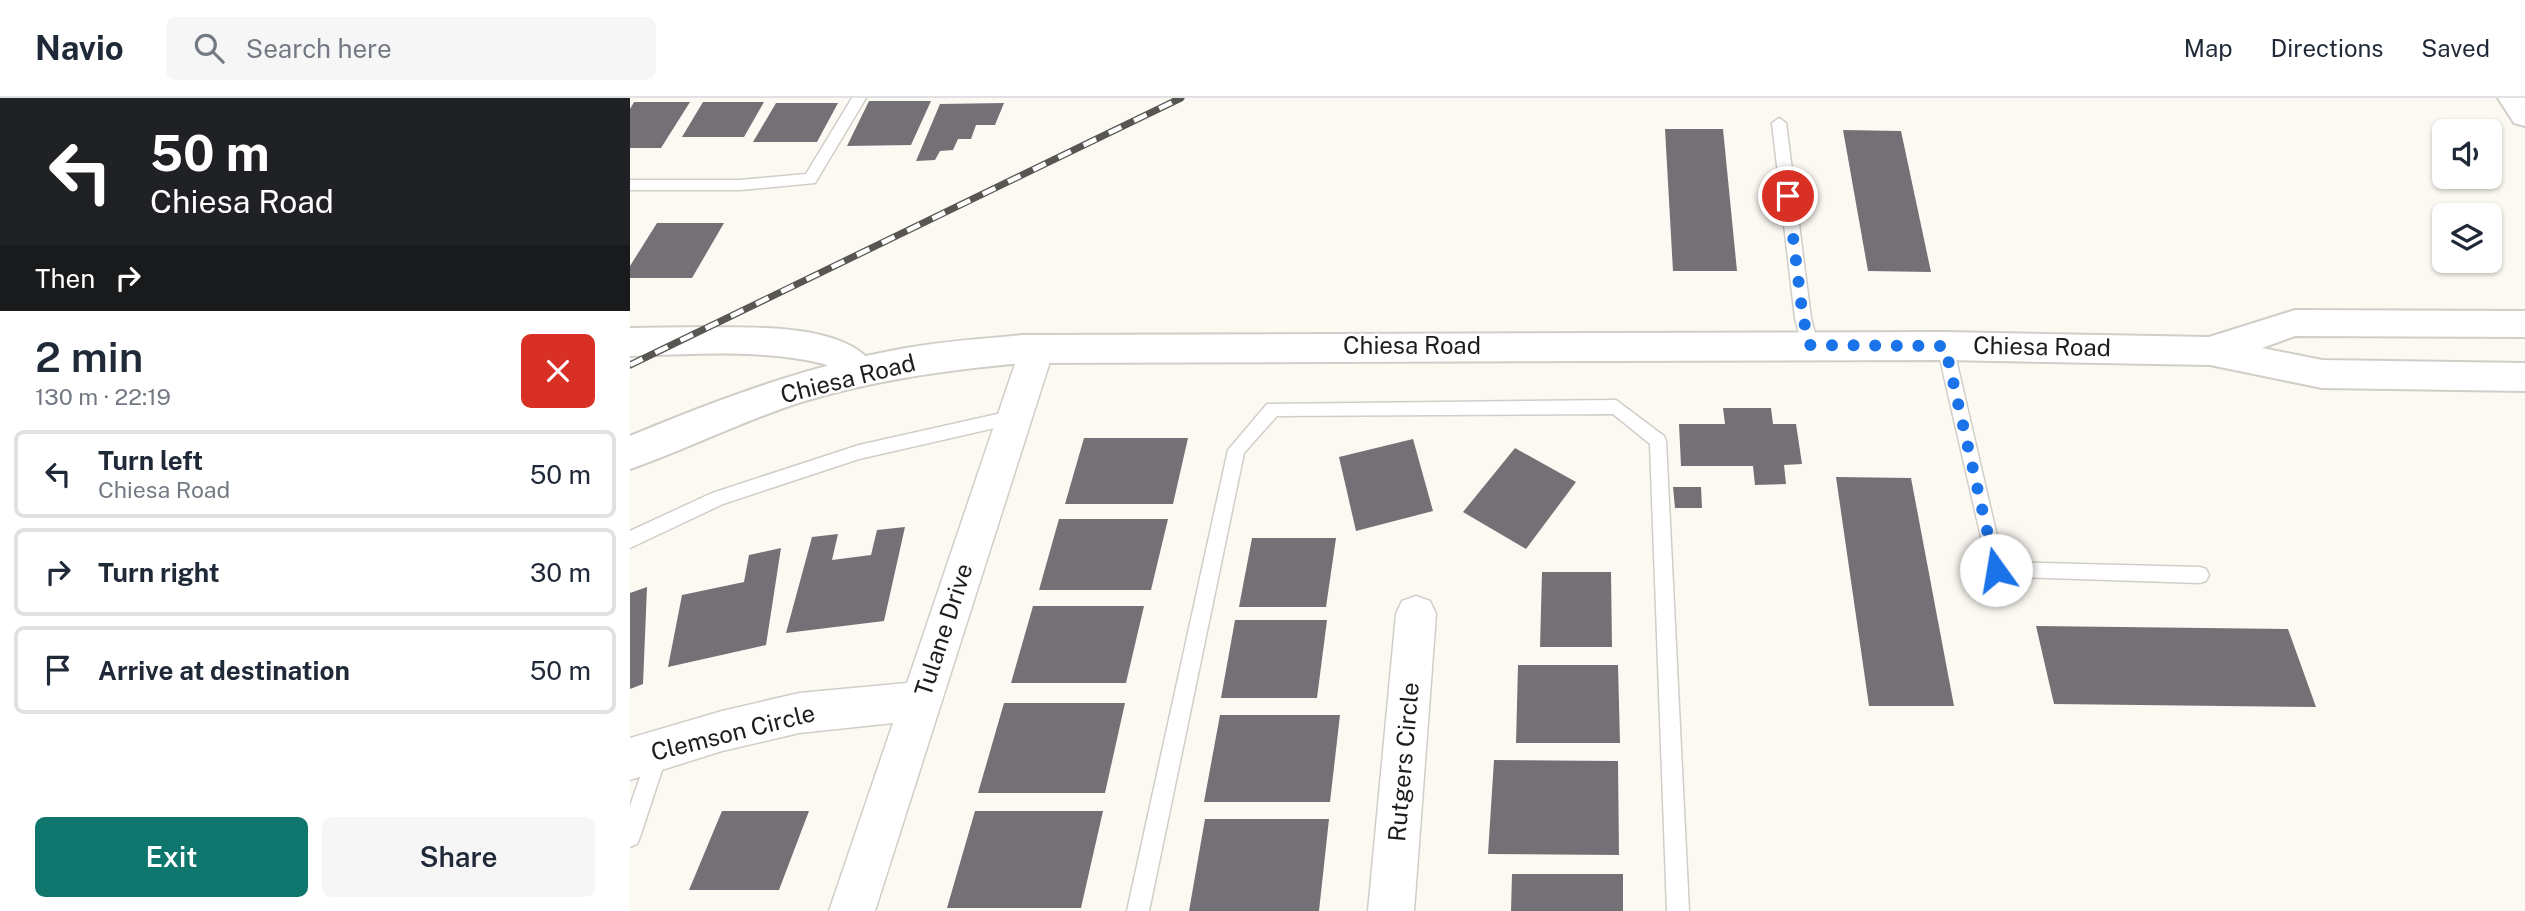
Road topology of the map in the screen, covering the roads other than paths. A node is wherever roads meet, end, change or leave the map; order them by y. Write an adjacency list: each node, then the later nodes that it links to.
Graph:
1 (859, 98): 5 (lane)
2 (2513, 98): 3 (main road)
3 (2525, 116)
4 (1779, 123): 8 (lane)
5 (630, 185)
6 (2525, 324): 11 (main road, Chiesa Road)
7 (630, 342): 12 (main road)
8 (1810, 345): 9 (main road, Chiesa Road); 10 (main road, Chiesa Road)
9 (1945, 346): 11 (main road, Chiesa Road); 17 (lane)
10 (1037, 349): 12 (main road, Chiesa Road); 14 (street, Tulane Drive)
11 (2210, 351): 13 (main road, Chiesa Road)
12 (860, 372): 15 (main road, Chiesa Road)
13 (2525, 377)
14 (1015, 417): 16 (lane); 19 (street, Tulane Drive)
15 (630, 453)
16 (630, 540)
17 (2200, 575)
18 (1416, 614): 24 (street, Rutgers Circle)
19 (920, 701): 20 (street, Clemson Circle); 22 (street, Tulane Drive)
20 (644, 754): 21 (lane)
21 (630, 837)
22 (852, 911)
23 (1138, 911): 25 (lane)
24 (1391, 911)
25 (1678, 911)

